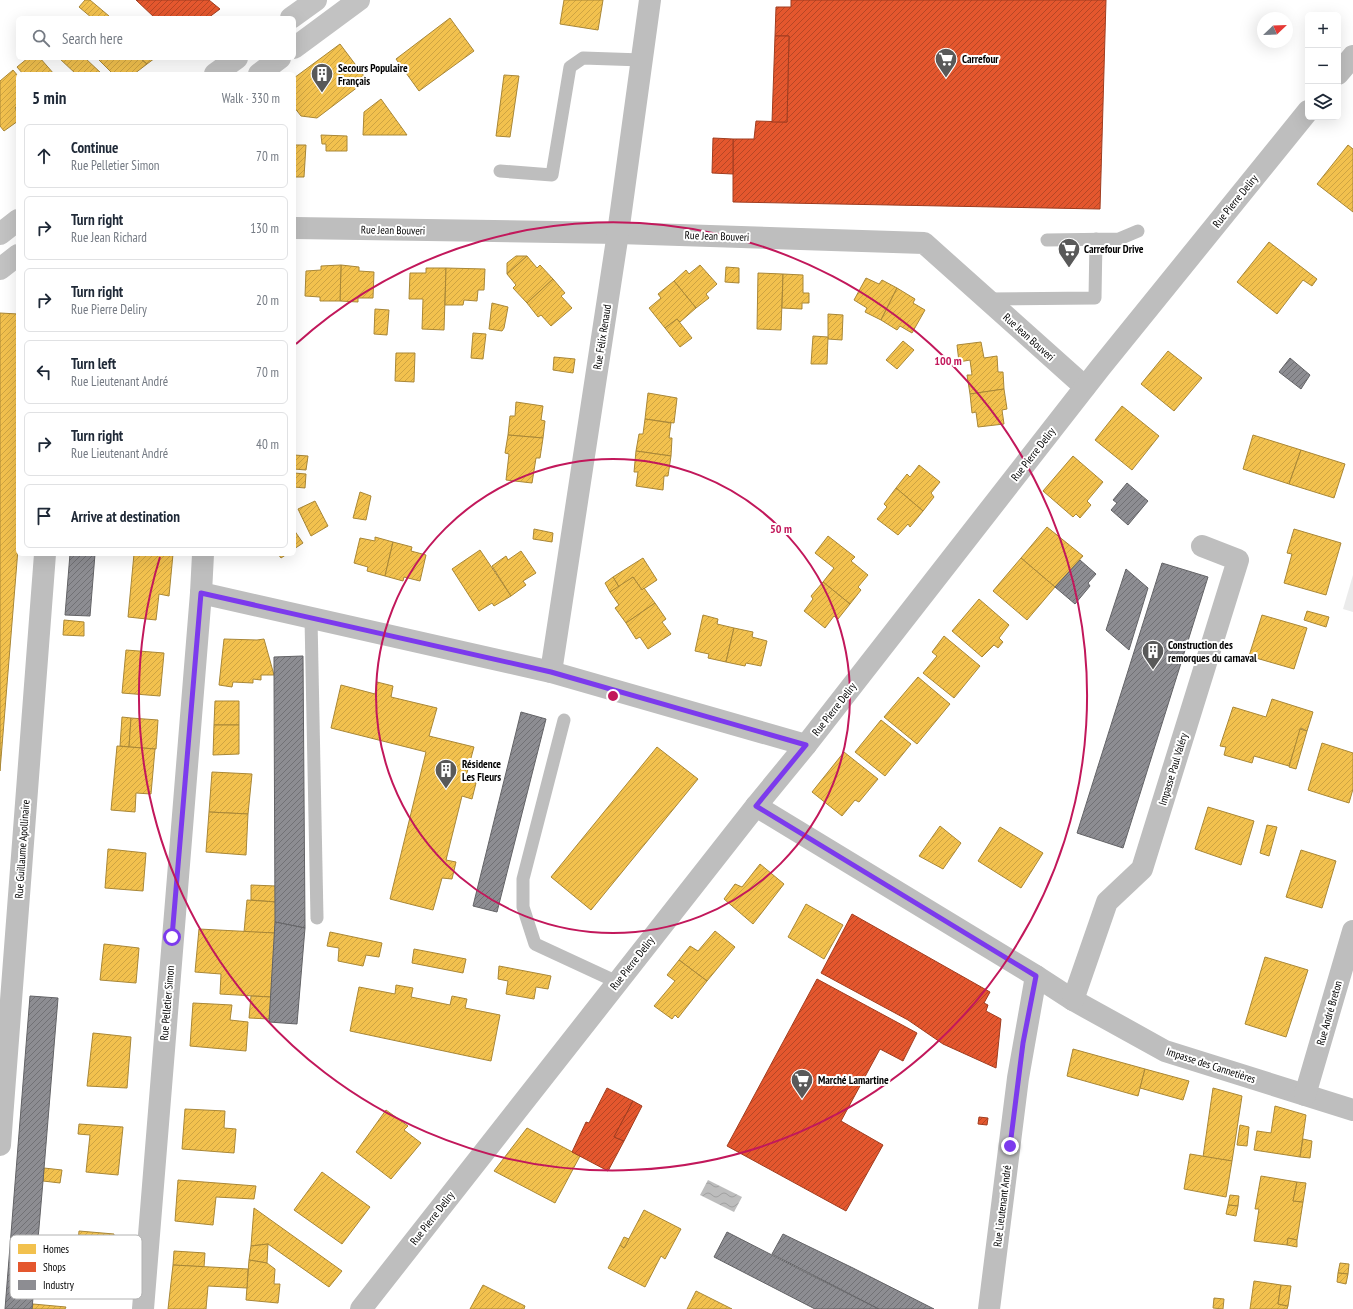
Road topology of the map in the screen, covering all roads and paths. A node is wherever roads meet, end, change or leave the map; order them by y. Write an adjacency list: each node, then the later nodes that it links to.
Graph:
1 (316, 0): 4 (main road)
2 (359, 0): 5 (main road)
3 (650, 0): 9 (street, Rue Félix Renaud)
4 (294, 16)
5 (296, 47)
6 (1353, 56): 10 (street)
7 (234, 60): 11 (main road)
8 (277, 60): 12 (main road)
9 (642, 60): 14 (lane); 18 (street, Rue Félix Renaud)
10 (1341, 70)
11 (218, 72)
12 (262, 72)
13 (1305, 115): 25 (street, Rue Pierre Deliry)
14 (500, 171)
15 (16, 222): 19 (main road)
16 (296, 228): 18 (street, Rue Jean Bouveri)
17 (1138, 231): 20 (lane)
18 (618, 233): 24 (street, Rue Jean Bouveri); 31 (street, Rue Félix Renaud)
19 (0, 234)
20 (1096, 239): 21 (lane); 24 (lane)
21 (1047, 240)
22 (16, 257): 23 (main road)
23 (0, 269)
24 (987, 299): 25 (street, Rue Jean Bouveri)
25 (1085, 386): 33 (street, Rue Pierre Deliry)
26 (1202, 546): 39 (street, Impasse Paul Valéry)
27 (45, 556): 42 (street, Rue Guillaume Apollinaire)
28 (203, 556): 29 (street, Rue Pelletier Simon)
29 (201, 593): 30 (street); 43 (street, Rue Pelletier Simon)
30 (311, 618): 31 (street); 35 (lane)
31 (551, 672): 33 (street)
32 (564, 720): 38 (lane)
33 (806, 745): 34 (street, Rue Pierre Deliry)
34 (756, 806): 37 (street); 38 (street, Rue Pierre Deliry)
35 (316, 918)
36 (1353, 931): 40 (street, Rue André Breton)
37 (1036, 976): 39 (street, Impasse des Cannetières); 45 (street, Rue Lieutenant André)
38 (617, 982): 44 (street, Rue Pierre Deliry)
39 (1073, 1000): 40 (street, Impasse des Cannetières)
40 (1305, 1095): 41 (street, Impasse des Cannetières)
41 (1353, 1110)
42 (0, 1144)
43 (143, 1309)
44 (361, 1309)
45 (989, 1309)

